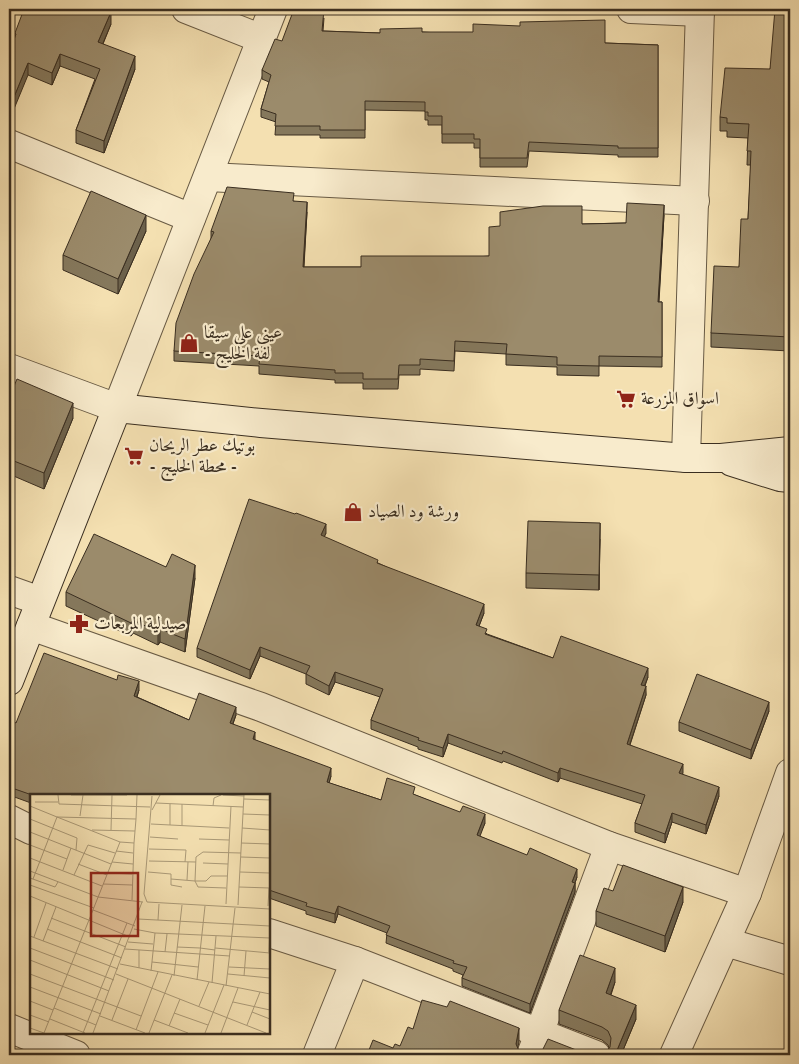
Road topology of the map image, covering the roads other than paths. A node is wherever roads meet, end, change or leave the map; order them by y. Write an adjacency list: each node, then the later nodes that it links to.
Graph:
1 (186, 9): 5 (street)
2 (273, 9): 5 (street)
3 (631, 9): 4 (street)
4 (700, 10): 8 (street)
5 (262, 39): 7 (street)
6 (9, 144): 9 (street)
7 (208, 177): 8 (street); 9 (street)
8 (695, 201): 13 (street)
9 (191, 218): 11 (street)
10 (9, 368): 11 (street)
11 (117, 408): 13 (street); 17 (street)
12 (790, 451): 14 (street)
13 (686, 458): 14 (street)
14 (721, 458): 15 (street)
15 (790, 478)
16 (9, 590): 17 (street)
17 (35, 614): 18 (street); 22 (street)
18 (9, 681)
19 (790, 774): 23 (street)
20 (9, 819): 21 (street)
21 (30, 830)
22 (609, 846): 23 (street); 29 (street)
23 (747, 893): 25 (street)
24 (270, 933): 26 (street)
25 (726, 942): 27 (street); 33 (street)
26 (356, 961): 29 (street); 31 (street)
27 (790, 961)
28 (9, 1028): 30 (street)
29 (536, 1044): 32 (street)
30 (76, 1055)
31 (317, 1055)
32 (596, 1055)
33 (674, 1055)

